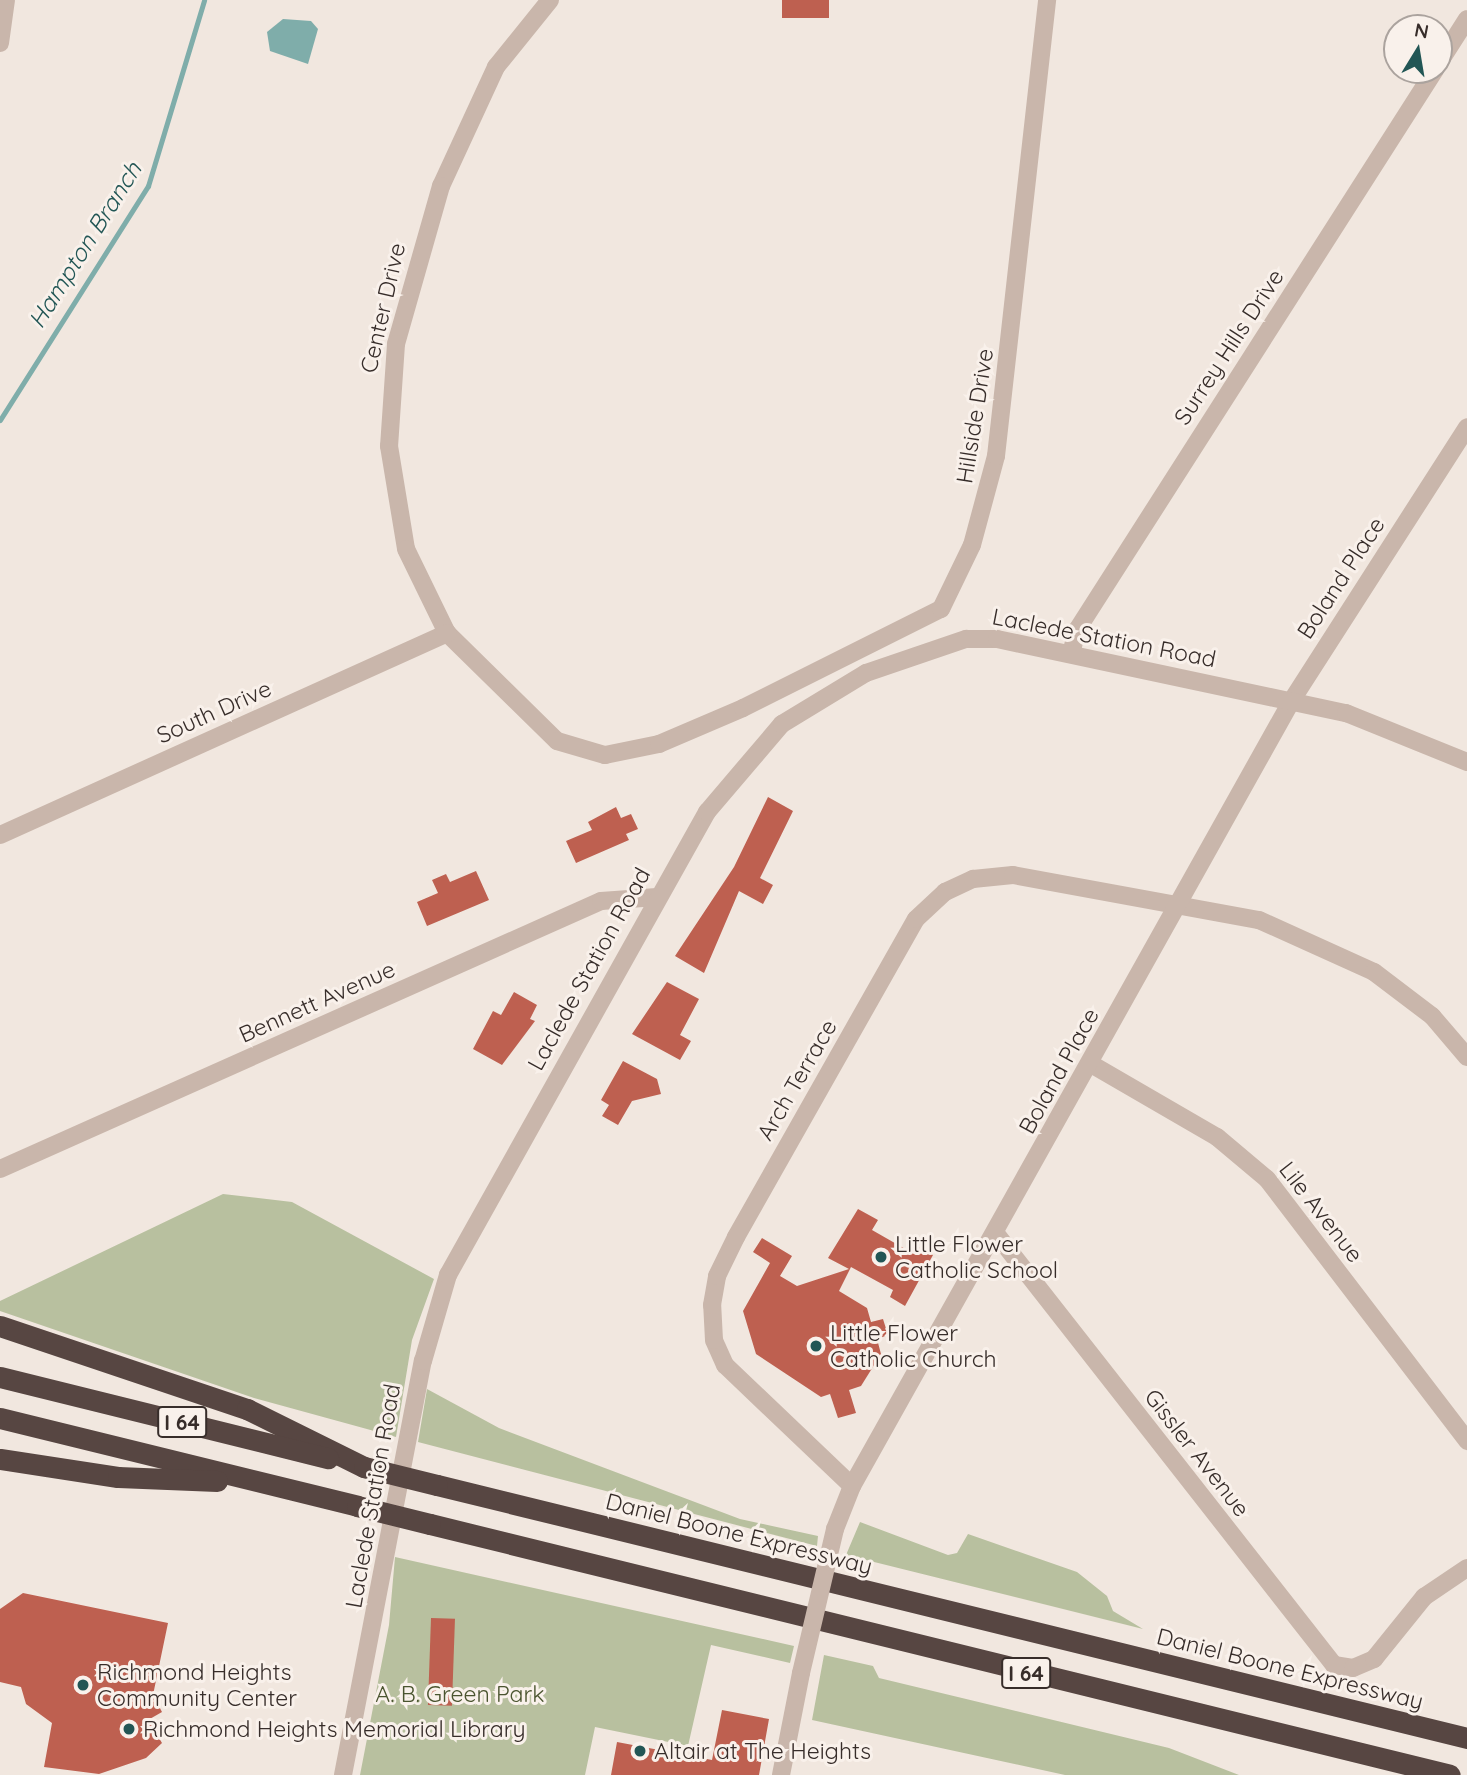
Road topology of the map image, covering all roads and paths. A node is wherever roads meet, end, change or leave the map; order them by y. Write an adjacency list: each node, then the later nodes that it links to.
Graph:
1 (6, 0): 6 (street)
2 (550, 0): 9 (street, Center Drive)
3 (1046, 0): 12 (street, Hillside Drive)
4 (1467, 19): 5 (street)
5 (1453, 41)
6 (0, 43)
7 (1426, 84): 10 (street, Surrey Hills Drive)
8 (1467, 427): 11 (street, Boland Place)
9 (447, 633): 12 (street, Center Drive); 14 (street, South Drive)
10 (1071, 654): 11 (street, Laclede Station Road); 15 (street, Laclede Station Road)
11 (1292, 701): 13 (street, Laclede Station Road); 16 (street, Boland Place)
12 (743, 708)
13 (1467, 762)
14 (0, 835)
15 (657, 897): 19 (street, Bennett Avenue); 31 (street, Laclede Station Road)
16 (1178, 908): 17 (street, Arch Terrace); 18 (street, Boland Place); 28 (street, Arch Terrace)
17 (1467, 1057)
18 (1091, 1064): 20 (street, Boland Place); 24 (street, Lile Avenue)
19 (0, 1169)
20 (997, 1235): 28 (street, Boland Place); 29 (street, Gissler Avenue)
21 (0, 1326): 26 (highway)
22 (0, 1377): 26 (highway, Daniel Boone Expressway / I 64)
23 (0, 1418): 27 (highway, I 64)
24 (1467, 1441)
25 (0, 1459): 27 (highway)
26 (364, 1467): 30 (highway, Daniel Boone Expressway / I 64, bridge)
27 (261, 1483): 33 (highway, I 64, bridge)
28 (852, 1486): 32 (street, Boland Place, bridge)
29 (1467, 1568)
30 (1467, 1738)
31 (343, 1775)
32 (781, 1775)
33 (1450, 1775)

